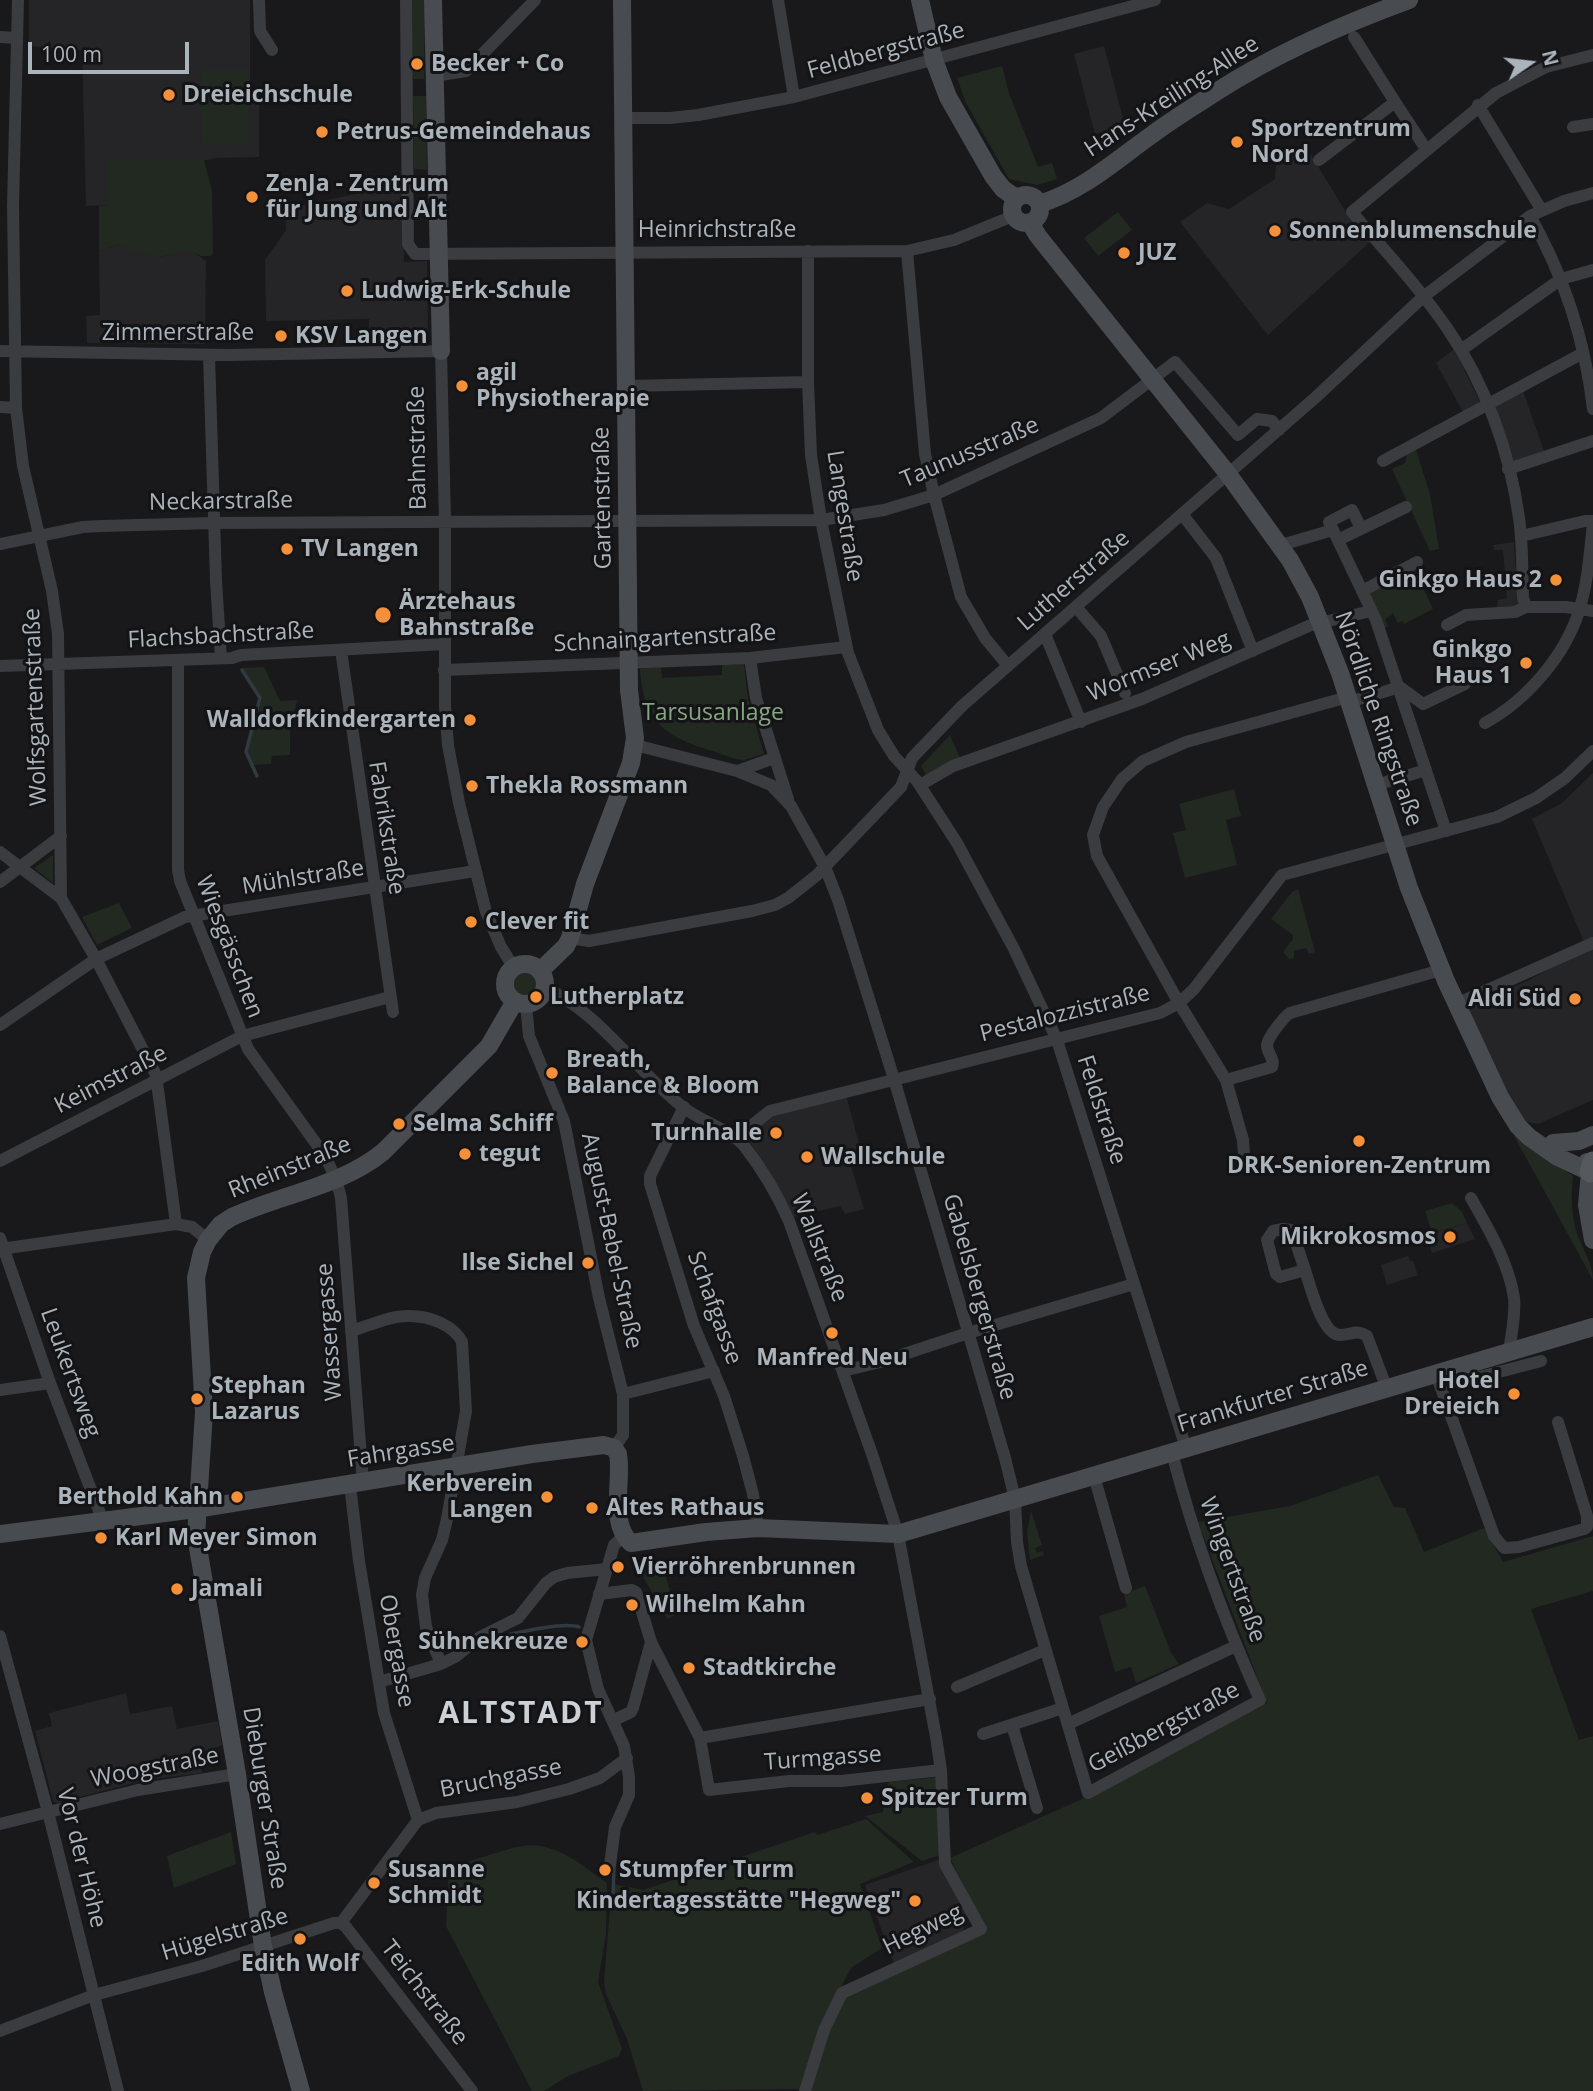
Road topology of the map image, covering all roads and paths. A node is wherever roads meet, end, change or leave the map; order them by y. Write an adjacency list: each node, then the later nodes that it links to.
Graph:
1 (18, 0): 13 (street, Wolfsgartenstraße)
2 (259, 0): 14 (street)
3 (406, 0): 33 (street, Heinrichstraße)
4 (433, 0): 17 (street, Bahnstraße)
5 (535, 0): 17 (street)
6 (622, 0): 21 (street, Gartenstraße)
7 (778, 0): 18 (street)
8 (920, 0): 16 (street, Nördliche Ringstraße)
9 (1155, 0): 16 (street, Feldbergstraße)
10 (1409, 0): 27 (street, Hans-Kreiling-Allee)
11 (0, 37): 13 (street)
12 (1353, 37): 19 (street)
13 (17, 38): 40 (street, Wolfsgartenstraße)
14 (272, 50)
15 (1593, 55): 20 (street)
16 (934, 60): 18 (street, Feldbergstraße); 28 (street, Nördliche Ringstraße)
17 (434, 76): 33 (street, Bahnstraße)
18 (793, 97): 21 (street, Feldbergstraße)
19 (1395, 102): 24 (street); 25 (street)
20 (1478, 105): 24 (street); 29 (street)
21 (623, 118): 30 (street, Gartenstraße)
22 (1593, 124): 23 (street)
23 (1573, 127)
24 (1426, 149): 36 (street)
25 (1319, 160)
26 (1593, 193): 29 (street, Lutherstraße)
27 (1040, 204): 28 (street); 28 (street)
28 (1020, 212): 32 (street, Heinrichstraße); 43 (street, Nördliche Ringstraße)
29 (1536, 213): 35 (street); 36 (street, Lutherstraße)
30 (623, 251): 31 (street, Heinrichstraße); 33 (street, Heinrichstraße); 45 (street, Gartenstraße)
31 (808, 251): 32 (street, Heinrichstraße); 44 (street, Langestraße)
32 (907, 251): 56 (street)
33 (437, 254): 39 (street, Bahnstraße)
34 (1593, 270): 35 (street)
35 (1561, 279): 37 (street); 41 (street)
36 (1423, 297): 37 (street); 51 (street, Lutherstraße)
37 (1461, 350): 47 (street)
38 (0, 351): 40 (street, Zimmerstraße)
39 (441, 351): 42 (street, Zimmerstraße); 60 (street, Bahnstraße)
40 (14, 352): 42 (street, Zimmerstraße); 49 (street, Wolfsgartenstraße)
41 (1584, 353): 46 (street); 47 (street)
42 (209, 355): 63 (street)
43 (1153, 378): 51 (street, Taunusstraße); 55 (street, Nördliche Ringstraße); 56 (street, Taunusstraße)
44 (808, 382): 45 (street); 59 (street, Langestraße)
45 (626, 386): 61 (street, Gartenstraße)
46 (1592, 393): 50 (street)
47 (1488, 405): 53 (street); 54 (street)
48 (0, 407): 49 (street)
49 (16, 408): 67 (street, Wolfsgartenstraße)
50 (1593, 408)
51 (1279, 429): 55 (street, Lutherstraße)
52 (1593, 441): 54 (street)
53 (1383, 461)
54 (1508, 469): 66 (street)
55 (1228, 474): 58 (street, Lutherstraße); 69 (street, Nördliche Ringstraße)
56 (934, 495): 59 (street, Taunusstraße); 89 (street)
57 (1406, 507): 64 (street)
58 (1182, 514): 72 (street, Lutherstraße); 82 (street, Wormser Weg)
59 (821, 520): 61 (street, Taunusstraße); 80 (street, Langestraße)
60 (444, 521): 61 (street, Taunusstraße); 63 (street, Neckarstraße); 79 (street, Bahnstraße)
61 (628, 521): 86 (street, Gartenstraße)
62 (1593, 522): 66 (street); 74 (street)
63 (214, 523): 67 (street, Neckarstraße); 83 (street)
64 (1361, 528): 65 (street); 65 (street)
65 (1336, 535): 69 (street); 71 (street)
66 (1521, 536): 73 (street)
67 (39, 537): 68 (street, Neckarstraße); 87 (street, Wolfsgartenstraße)
68 (0, 544)
69 (1281, 545): 76 (street, Nördliche Ringstraße)
70 (1417, 562): 71 (street)
71 (1362, 591): 75 (street)
72 (1076, 607): 78 (street, Lutherstraße); 93 (street)
73 (1526, 607): 74 (street); 77 (street)
74 (1586, 610): 98 (street)
75 (1371, 611): 76 (street, Wormser Weg); 92 (street)
76 (1321, 624): 82 (street, Wormser Weg); 94 (street, Nördliche Ringstraße)
77 (1447, 625)
78 (1045, 634): 89 (street, Lutherstraße); 97 (street, Wormser Weg)
79 (445, 644): 81 (street, Flachsbachstraße); 90 (street, Bahnstraße)
80 (846, 647): 84 (street, Schnaingartenstraße); 104 (street, Langestraße)
81 (341, 650): 83 (street, Flachsbachstraße); 116 (street, Fabrikstraße)
82 (1253, 651): 97 (street, Wormser Weg)
83 (221, 658): 85 (street, Flachsbachstraße)
84 (750, 658): 86 (street, Schnaingartenstraße); 101 (street)
85 (178, 660): 87 (street, Flachsbachstraße); 118 (street, Wiesgässchen)
86 (630, 664): 90 (street, Schnaingartenstraße); 99 (street, Gartenstraße)
87 (59, 665): 88 (street, Flachsbachstraße); 109 (street, Wolfsgartenstraße)
88 (0, 666)
89 (1008, 666): 104 (street, Lutherstraße)
90 (444, 670): 114 (street, Bahnstraße)
91 (1465, 684): 95 (street)
92 (1400, 687): 94 (street); 95 (street); 96 (street)
93 (1125, 693)
94 (1349, 699): 110 (street, Nördliche Ringstraße); 127 (street)
95 (1423, 704): 96 (street)
96 (1409, 715): 102 (street)
97 (1081, 722): 106 (street, Wormser Weg)
98 (1485, 723)
99 (635, 745): 103 (street); 119 (street, Gartenstraße)
100 (1593, 751): 108 (street, Pestalozzistraße)
101 (774, 758): 103 (street); 107 (street)
102 (1426, 770): 105 (street); 108 (street)
103 (737, 771): 107 (street)
104 (907, 771): 106 (street, Feldstraße); 113 (street, Lutherstraße)
105 (1386, 782)
106 (920, 785): 132 (street, Feldstraße)
107 (791, 806): 113 (street, Gabelsbergerstraße)
108 (1446, 831): 110 (street, Pestalozzistraße)
109 (61, 836): 112 (street); 117 (street, Wolfsgartenstraße)
110 (1394, 845): 123 (street, Nördliche Ringstraße); 127 (street, Pestalozzistraße)
111 (0, 852): 112 (street)
112 (20, 866): 115 (street); 117 (street)
113 (825, 867): 119 (street, Lutherstraße); 133 (street, Gabelsbergerstraße)
114 (474, 871): 116 (street, Mühlstraße); 122 (street, Bahnstraße)
115 (0, 882)
116 (374, 887): 118 (street, Mühlstraße); 125 (street, Fabrikstraße)
117 (61, 898): 121 (street, Wolfsgartenstraße)
118 (194, 917): 121 (street, Mühlstraße); 131 (street, Wiesgässchen)
119 (570, 938): 124 (street, Gartenstraße)
120 (1593, 943): 128 (street)
121 (96, 959): 130 (street, Mühlstraße); 134 (street, Wolfsgartenstraße)
122 (514, 968): 124 (street); 126 (street)
123 (1441, 970): 128 (street, Nördliche Ringstraße); 135 (street)
124 (542, 979): 126 (street); 136 (street, Wallstraße)
125 (390, 997): 129 (street, Fabrikstraße); 131 (street, Keimstraße)
126 (520, 1003): 144 (street, Rheinstraße); 165 (street, August-Bebel-Straße)
127 (1179, 1003): 132 (street, Pestalozzistraße); 135 (street)
128 (1456, 1004): 137 (street, Nördliche Ringstraße)
129 (393, 1012)
130 (0, 1025)
131 (242, 1036): 134 (street, Keimstraße); 144 (street, Wiesgässchen)
132 (1057, 1040): 133 (street, Pestalozzistraße); 152 (street, Feldstraße)
133 (894, 1079): 139 (street, Pestalozzistraße); 155 (street, Gabelsbergerstraße)
134 (157, 1080): 142 (street, Keimstraße); 147 (street, Wolfsgartenstraße)
135 (1226, 1080): 141 (street)
136 (684, 1107): 139 (street, Wallstraße); 159 (street, Schafgasse)
137 (1522, 1129): 140 (street); 143 (street, Nördliche Ringstraße)
138 (1593, 1135): 140 (street)
139 (736, 1138): 160 (street, Wallstraße)
140 (1553, 1143): 143 (street)
141 (1244, 1156)
142 (0, 1161)
143 (1591, 1167): 146 (street)
144 (336, 1179): 148 (street, Rheinstraße); 154 (street, Wassergasse)
145 (1471, 1198): 156 (street)
146 (1591, 1222): 149 (street)
147 (176, 1224): 148 (street); 150 (street)
148 (208, 1240): 173 (street, Rheinstraße)
149 (1593, 1240)
150 (1, 1245): 162 (street, Leukertsweg)
151 (1305, 1270): 163 (street)
152 (1135, 1284): 155 (street); 168 (street, Feldstraße)
153 (1592, 1327): 156 (street, Frankfurter Straße)
154 (351, 1331): 169 (street); 171 (street, Wassergasse)
155 (968, 1333): 160 (street); 172 (street, Gabelsbergerstraße)
156 (1509, 1352): 158 (street, Frankfurter Straße)
157 (1541, 1361): 158 (street)
158 (1465, 1366): 161 (street, Frankfurter Straße)
159 (714, 1371): 165 (street); 175 (street, Schafgasse)
160 (843, 1371): 178 (street, Wallstraße)
161 (1436, 1374): 163 (street, Frankfurter Straße); 166 (street)
162 (50, 1383): 164 (street); 174 (street, Leukertsweg)
163 (1387, 1389): 168 (street, Frankfurter Straße)
164 (0, 1390)
165 (623, 1394): 167 (street, August-Bebel-Straße)
166 (1558, 1422)
167 (614, 1448): 169 (street, Fahrgasse); 177 (street)
168 (1179, 1450): 170 (street, Frankfurter Straße); 184 (street, Wingertstraße)
169 (455, 1468): 171 (street, Fahrgasse); 186 (street)
170 (1094, 1476): 172 (street, Frankfurter Straße); 180 (street)
171 (356, 1484): 173 (street, Fahrgasse); 187 (street, Obergasse)
172 (1015, 1499): 178 (street, Frankfurter Straße); 185 (street, Gabelsbergerstraße)
173 (196, 1509): 174 (street, Fahrgasse); 199 (street, Dieburger Straße)
174 (103, 1521): 176 (street, Fahrgasse)
175 (758, 1528): 177 (street, Frankfurter Straße); 178 (street, Frankfurter Straße)
176 (0, 1534)
177 (624, 1534): 179 (street)
178 (898, 1534): 189 (street, Hegweg)
179 (607, 1569): 181 (street); 186 (street)
180 (1126, 1588)
181 (600, 1594): 183 (street); 192 (street)
182 (0, 1636): 202 (street, Vor der Höhe)
183 (651, 1642): 192 (street); 196 (street)
184 (1236, 1646): 190 (street, Wingertstraße); 193 (street, Geißbergstraße)
185 (1045, 1650): 188 (street); 191 (street, Gabelsbergerstraße)
186 (441, 1664): 187 (street)
187 (379, 1682): 203 (street, Obergasse)
188 (957, 1687)
189 (930, 1699): 196 (street); 198 (street, Hegweg)
190 (1260, 1700): 200 (street, Geißbergstraße)
191 (1063, 1708): 193 (street, Gabelsbergerstraße); 194 (street)
192 (617, 1718): 197 (street)
193 (1068, 1724): 200 (street, Gabelsbergerstraße)
194 (1012, 1725): 195 (street); 201 (street)
195 (983, 1734)
196 (700, 1738): 198 (street, Turmgasse)
197 (627, 1758): 203 (street, Bruchgasse); 205 (street)
198 (941, 1770): 213 (street, Hegweg)
199 (237, 1774): 202 (street, Woogstraße); 207 (street, Dieburger Straße)
200 (1088, 1793)
201 (1037, 1808)
202 (48, 1812): 204 (street, Woogstraße); 208 (street, Vor der Höhe)
203 (418, 1820): 206 (street)
204 (0, 1824)
205 (610, 1865)
206 (341, 1923): 207 (street, Hügelstraße); 212 (street, Teichstraße)
207 (262, 1946): 208 (street, Hügelstraße); 211 (street, Dieburger Straße)
208 (94, 1995): 209 (street, Hügelstraße); 210 (street, Vor der Höhe)
209 (0, 2031)
210 (118, 2091)
211 (301, 2091)
212 (472, 2091)
213 (805, 2091)

